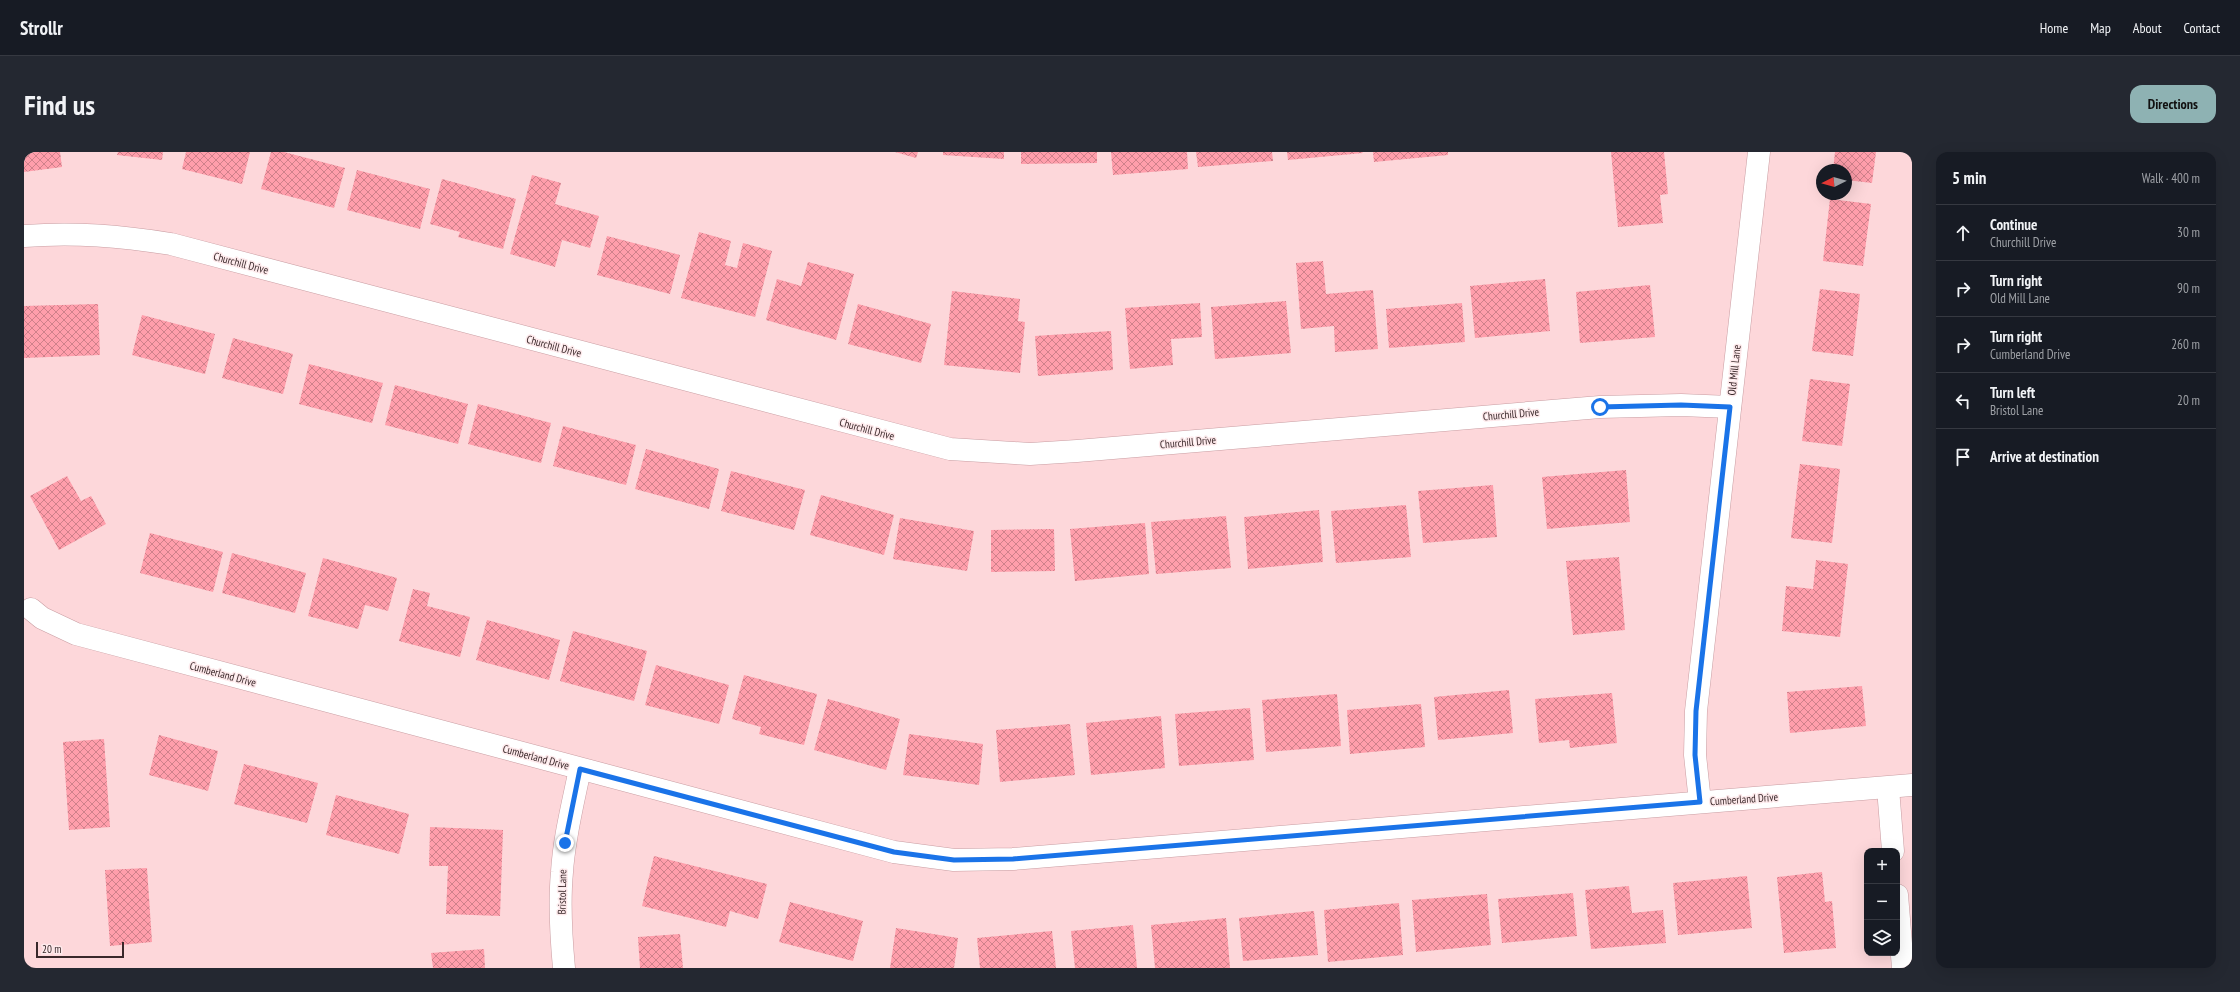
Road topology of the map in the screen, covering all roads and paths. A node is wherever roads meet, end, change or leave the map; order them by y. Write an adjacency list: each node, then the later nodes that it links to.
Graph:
1 (1759, 152): 3 (street, Old Mill Lane)
2 (24, 236): 3 (street, Churchill Drive)
3 (1730, 407): 8 (street, Old Mill Lane)
4 (26, 611): 5 (street, Cumberland Drive)
5 (580, 769): 8 (street, Cumberland Drive); 11 (street, Bristol Lane)
6 (1912, 785): 7 (street, Cumberland Drive)
7 (1888, 788): 8 (street, Cumberland Drive); 9 (street)
8 (1700, 802)
9 (1893, 848)
10 (1899, 920): 12 (street)
11 (564, 968)
12 (1903, 968)

